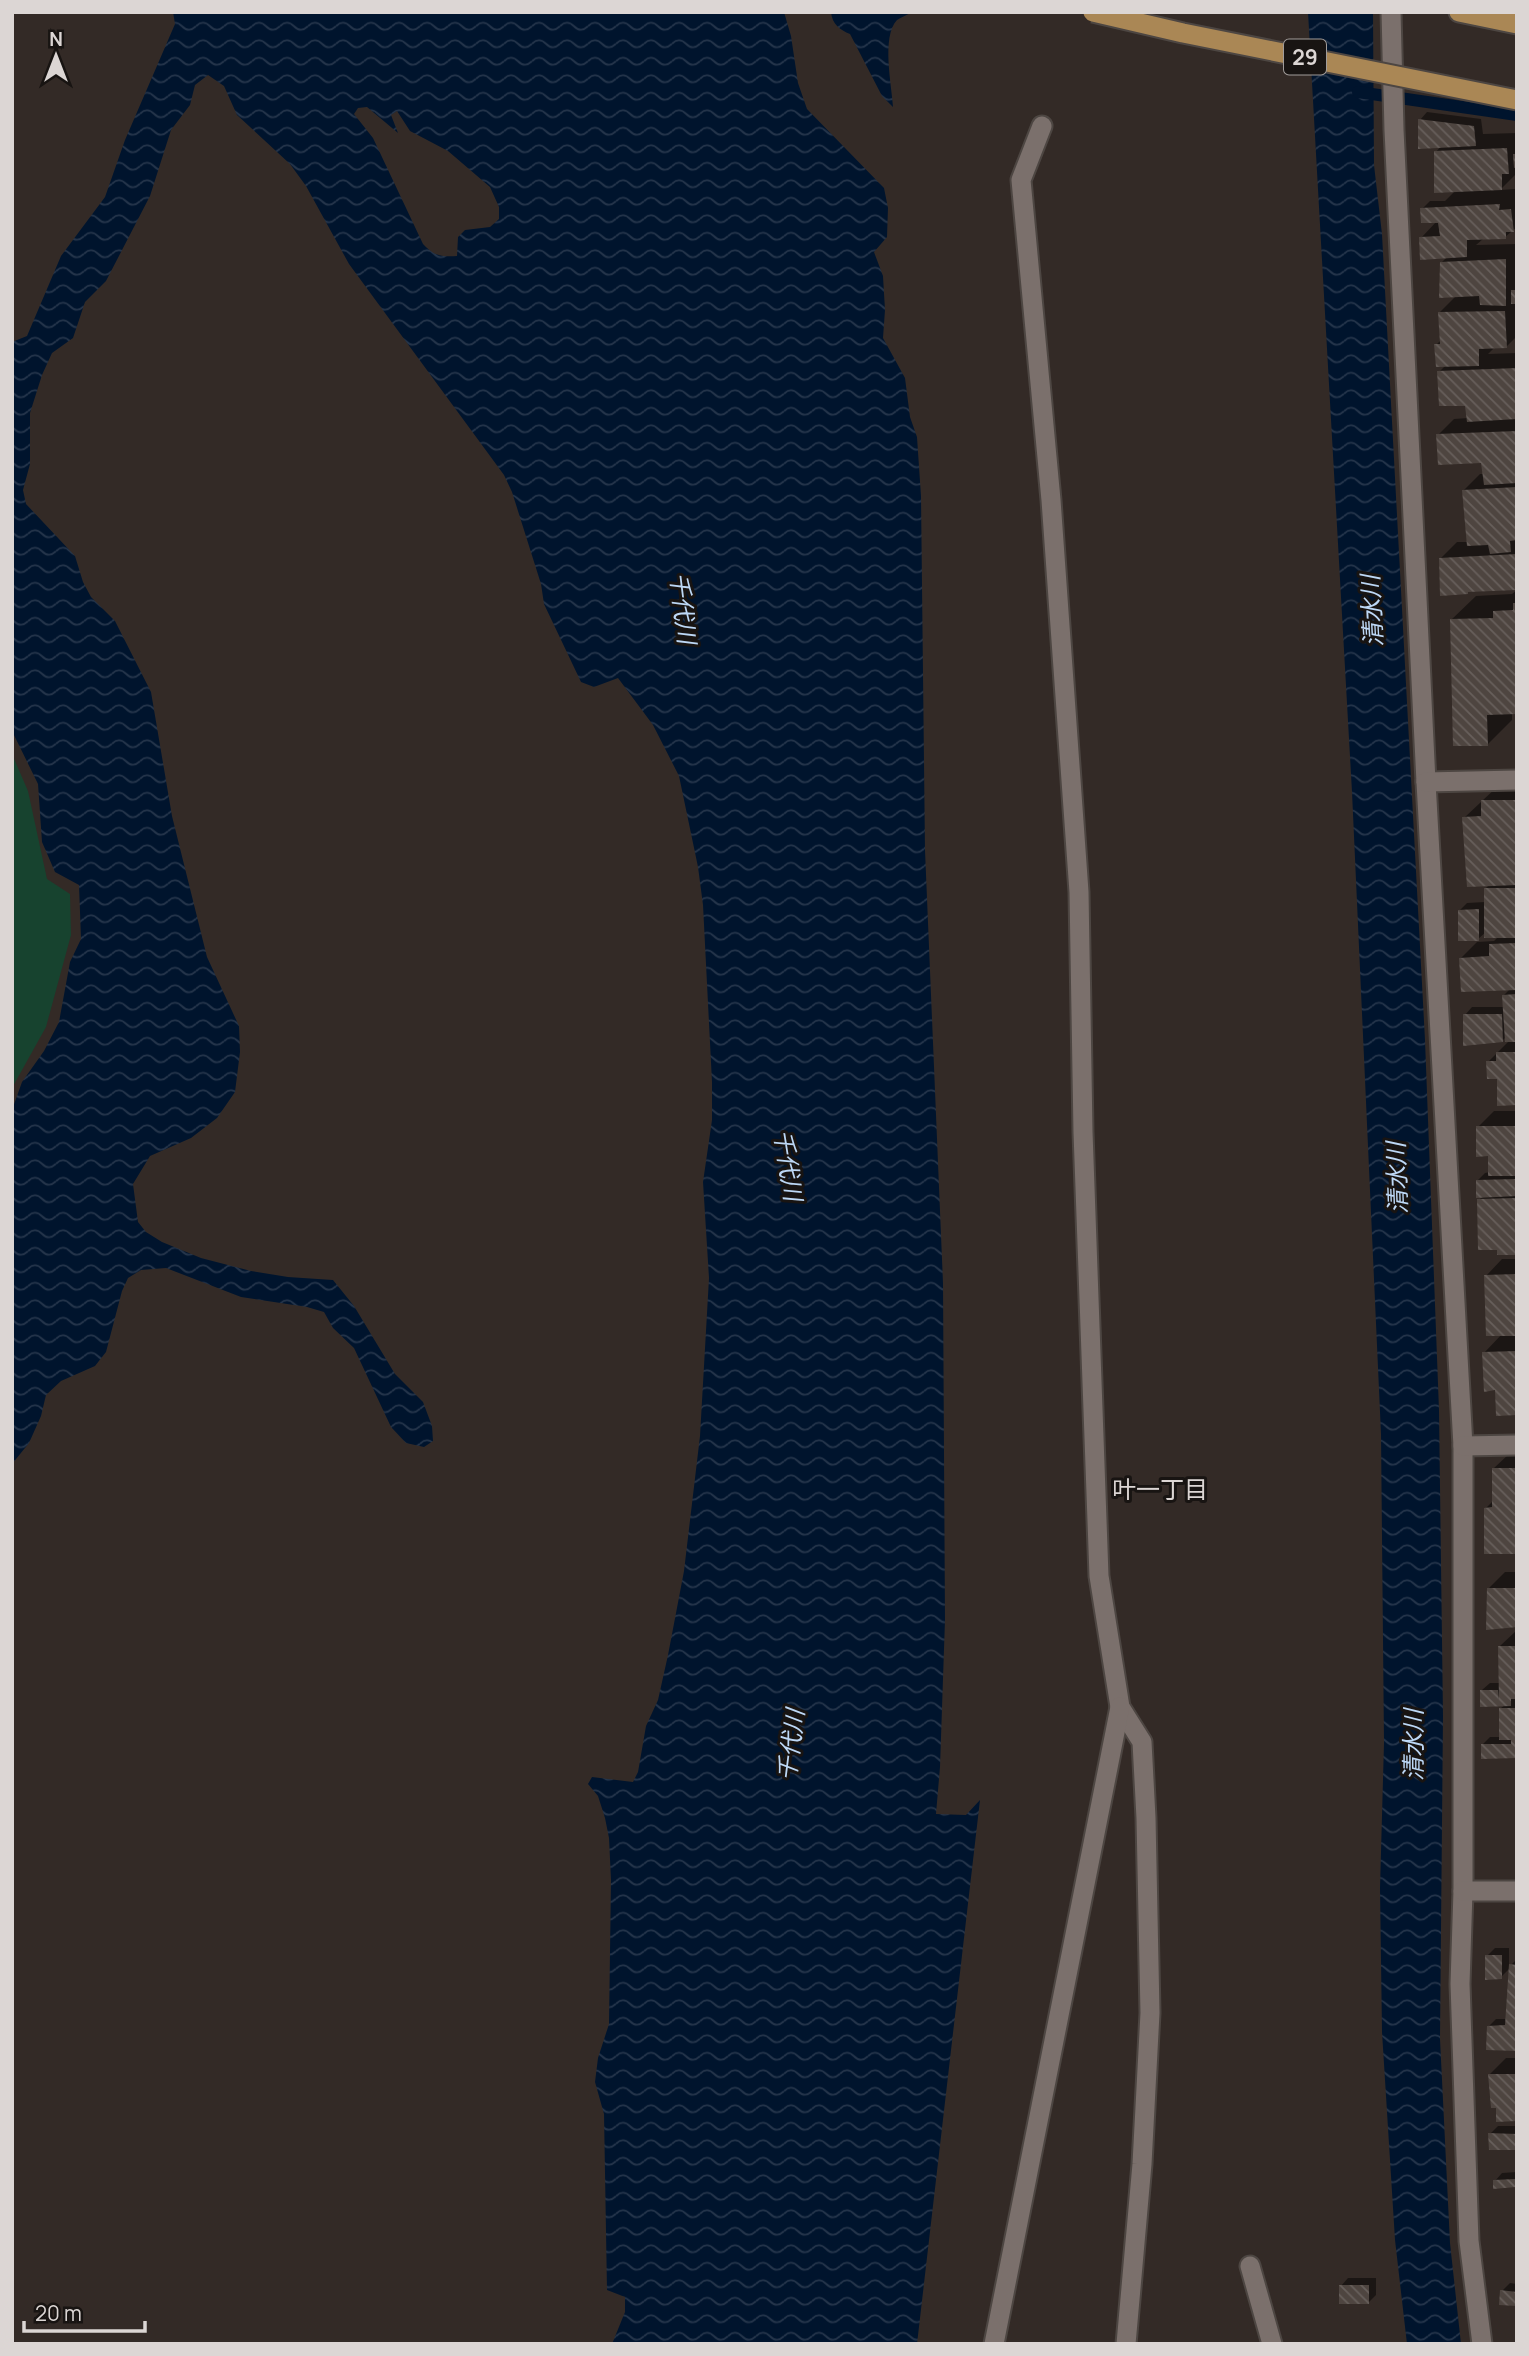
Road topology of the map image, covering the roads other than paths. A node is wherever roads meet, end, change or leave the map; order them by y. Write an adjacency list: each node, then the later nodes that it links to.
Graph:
1 (1093, 12): 5 (highway, 29, bridge)
2 (1391, 12): 8 (street)
3 (1460, 12): 4 (highway)
4 (1517, 24)
5 (1517, 100)
6 (1042, 126): 11 (street)
7 (1517, 780): 8 (street)
8 (1426, 782): 9 (street)
9 (1463, 1446): 10 (street); 12 (street)
10 (1517, 1446)
11 (1120, 1707): 15 (street); 16 (street)
12 (1463, 1891): 13 (street); 18 (street)
13 (1517, 1891)
14 (1250, 2266): 17 (street)
15 (994, 2344)
16 (1126, 2344)
17 (1272, 2344)
18 (1482, 2344)

